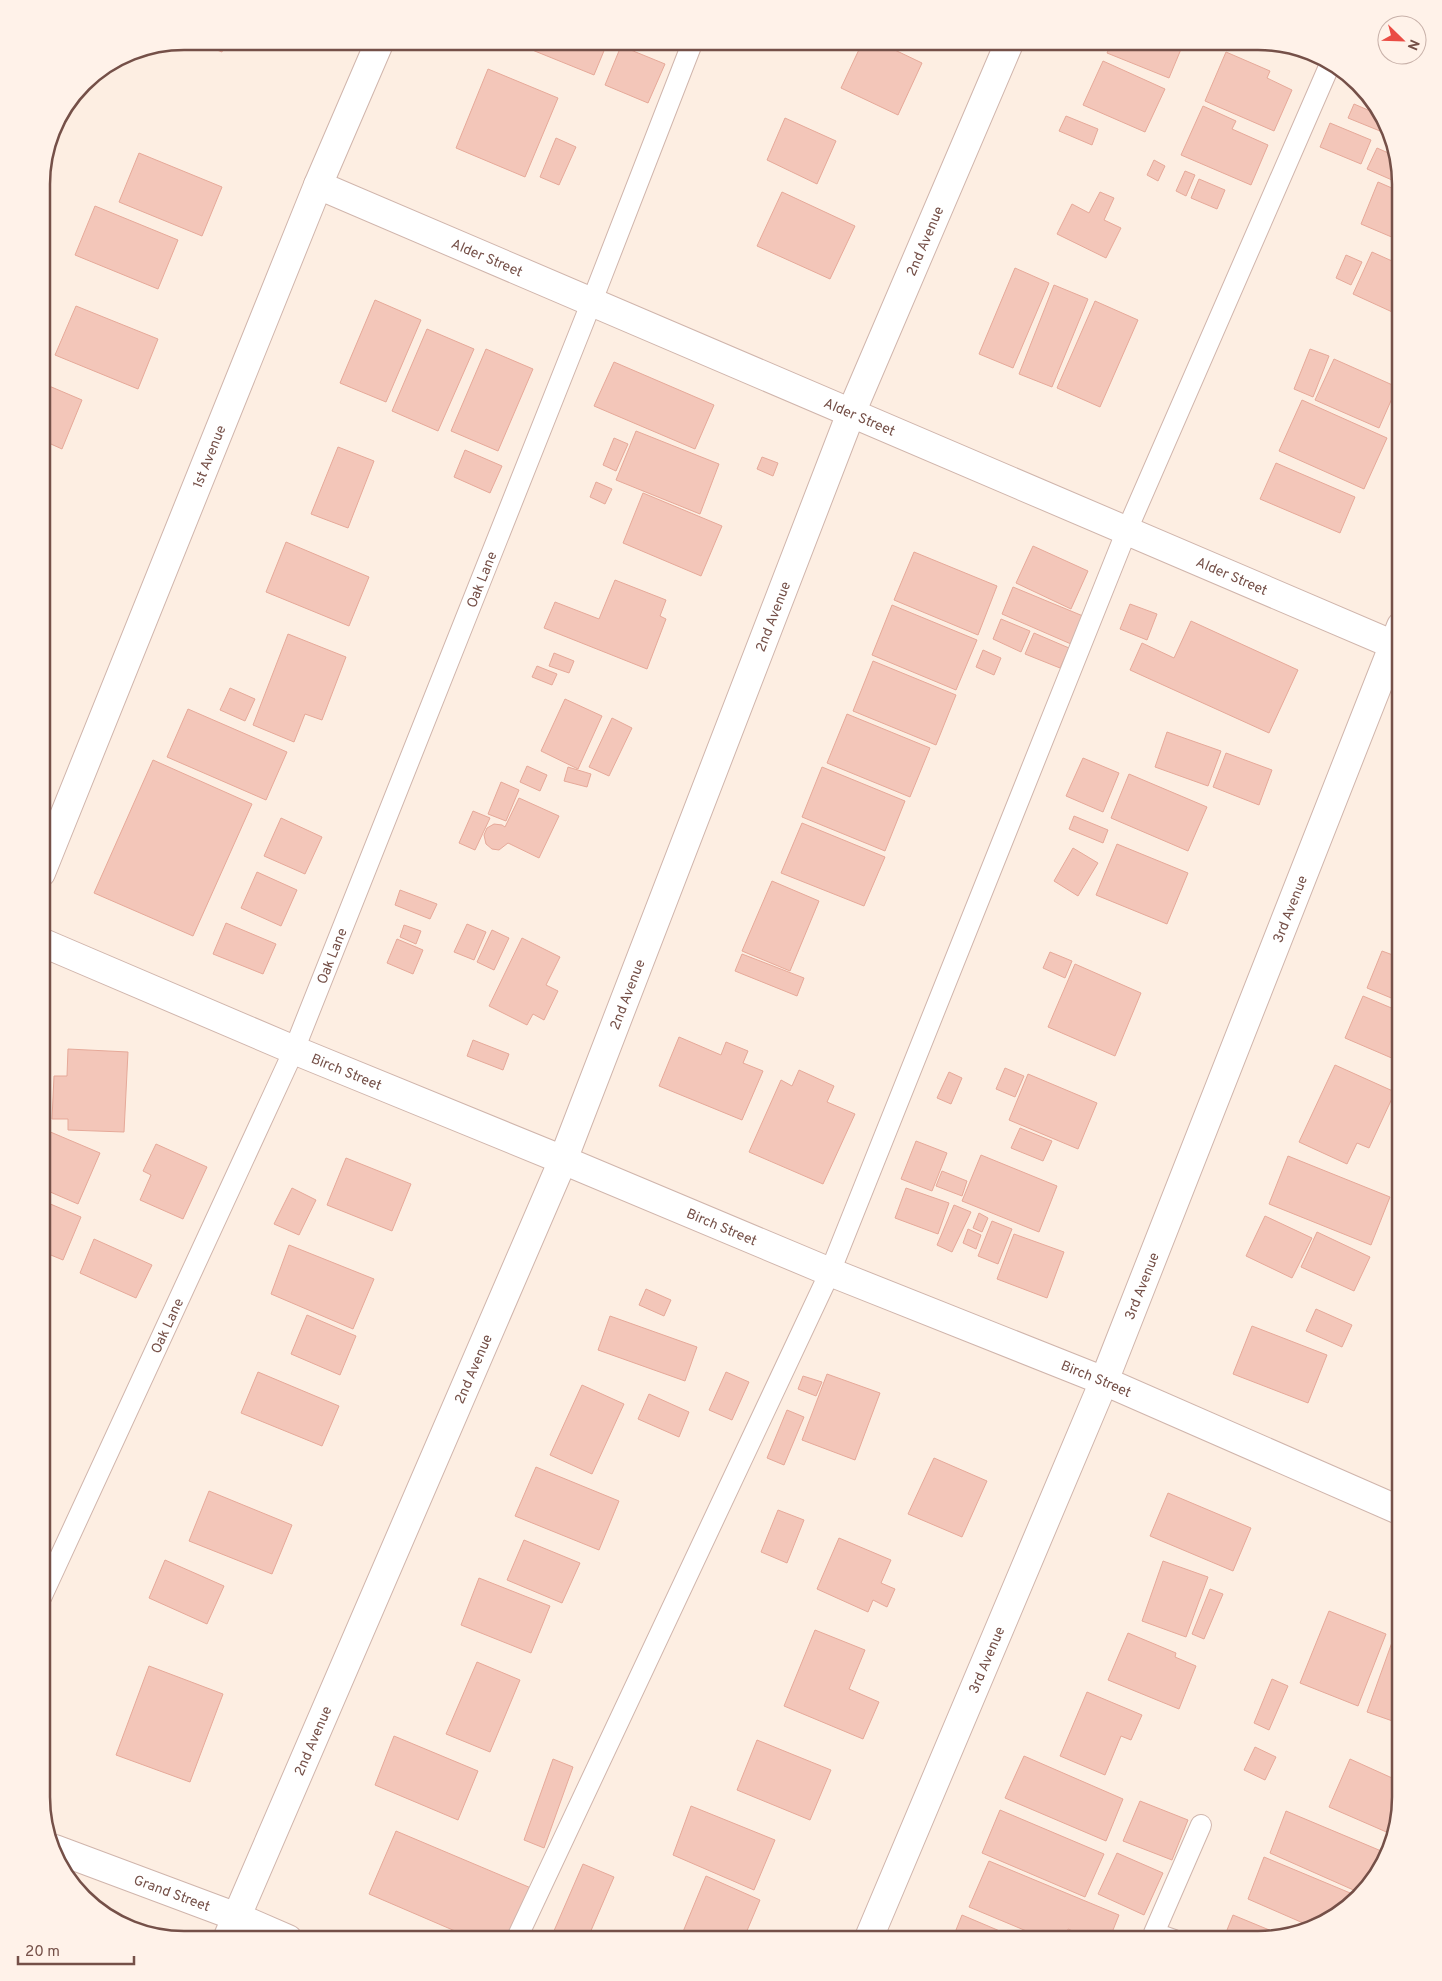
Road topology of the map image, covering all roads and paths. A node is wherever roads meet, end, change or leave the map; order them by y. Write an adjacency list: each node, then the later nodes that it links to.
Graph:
1 (376, 50): 5 (street, 1st Avenue)
2 (690, 50): 6 (lane, Oak Lane)
3 (1007, 50): 7 (street, 2nd Avenue)
4 (1327, 70): 8 (lane)
5 (318, 185): 6 (street, Alder Street); 11 (street, 1st Avenue)
6 (592, 301): 7 (street, Alder Street); 13 (lane, Oak Lane)
7 (851, 412): 8 (street, Alder Street); 14 (street, 2nd Avenue)
8 (1127, 530): 9 (street, Alder Street); 15 (lane)
9 (1392, 638)
10 (1392, 655): 16 (street, 3rd Avenue)
11 (50, 853)
12 (50, 946): 13 (street, Birch Street)
13 (294, 1050): 14 (street, Birch Street); 18 (lane, Oak Lane)
14 (563, 1160): 15 (street, Birch Street); 21 (street, 2nd Avenue)
15 (830, 1272): 16 (street, Birch Street); 23 (lane)
16 (1104, 1381): 17 (street, Birch Street); 24 (street, 3rd Avenue)
17 (1392, 1507)
18 (50, 1579)
19 (1201, 1825): 25 (lane)
20 (63, 1853): 21 (street, Grand Street)
21 (232, 1928): 22 (street, Grand Street)
22 (246, 1931)
23 (520, 1931)
24 (872, 1931)
25 (1155, 1931)

